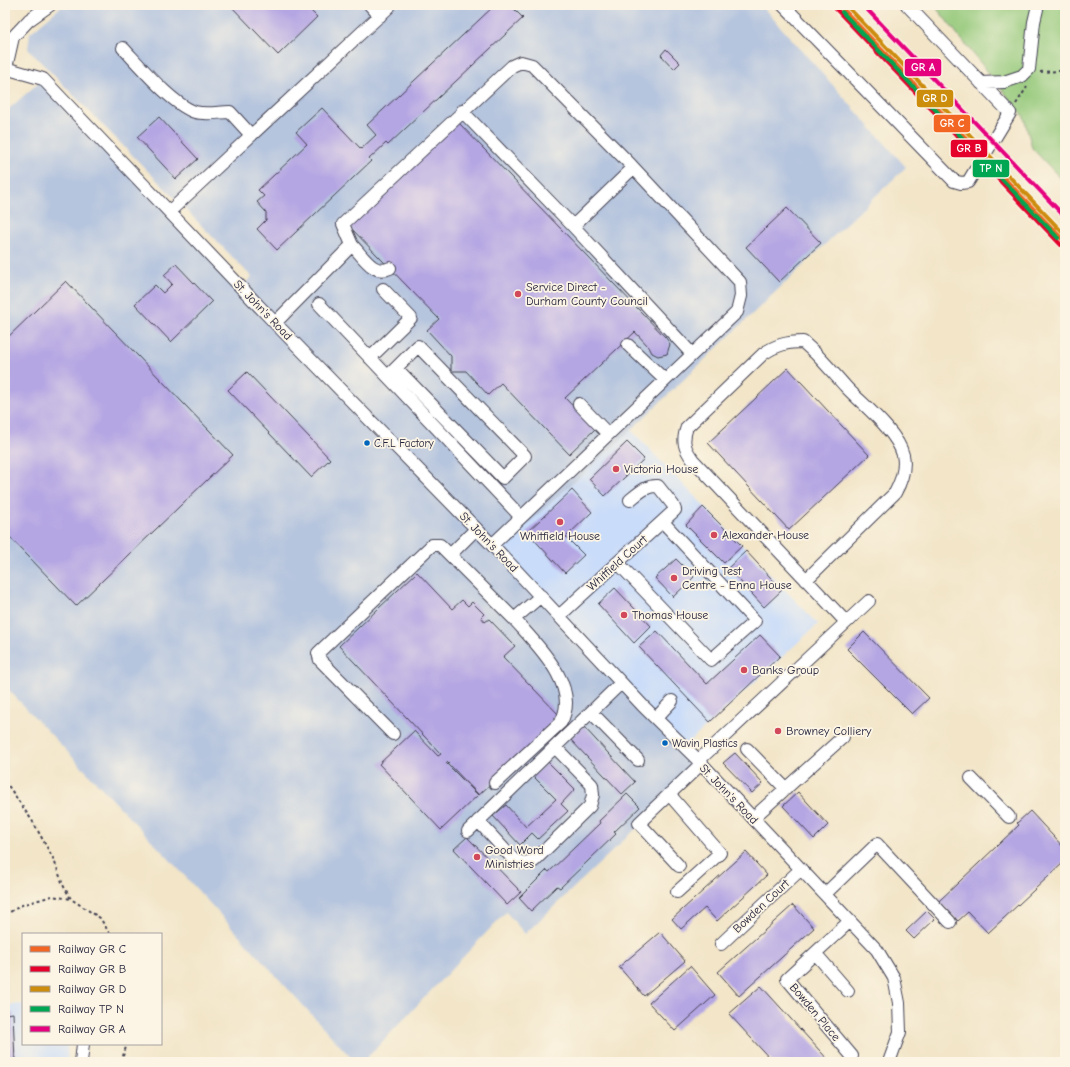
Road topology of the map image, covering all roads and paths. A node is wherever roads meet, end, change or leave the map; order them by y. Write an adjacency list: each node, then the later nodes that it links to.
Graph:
1 (50, 5): 7 (street)
2 (370, 5): 13 (street)
3 (783, 5): 12 (street)
4 (907, 5): 10 (street)
5 (1038, 5): 8 (street)
6 (123, 48): 13 (street)
7 (5, 68): 15 (street, St. John's Road)
8 (1029, 69): 9 (path); 10 (street); 12 (path)
9 (1065, 74)
10 (981, 83): 12 (street)
11 (462, 111): 14 (street); 16 (street); 17 (street)
12 (1010, 113)
13 (251, 136): 15 (street)
14 (633, 168): 16 (street); 23 (street)
15 (170, 211): 21 (street, St. John's Road)
16 (573, 226): 23 (street)
17 (352, 245): 18 (street); 21 (street)
18 (390, 268)
19 (382, 289): 24 (street)
20 (319, 304): 24 (street)
21 (275, 323): 32 (street, St. John's Road)
22 (628, 345): 26 (street)
23 (692, 354): 26 (street)
24 (370, 358): 25 (street)
25 (392, 372): 25 (street); 30 (street)
26 (665, 380): 28 (street)
27 (579, 404): 28 (street)
28 (608, 434): 30 (street)
29 (630, 500): 31 (street, Whitfield Court)
30 (521, 517): 33 (street)
31 (663, 522): 35 (street, Whitfield Court); 35 (street)
32 (476, 529): 33 (street, St. John's Road); 34 (street)
33 (492, 545): 37 (street, St. John's Road)
34 (450, 555): 40 (street); 46 (street)
35 (618, 562): 39 (street, Whitfield Court)
36 (806, 580): 36 (street); 41 (street)
37 (541, 596): 39 (street, St. John's Road); 40 (street)
38 (869, 601): 41 (street)
39 (559, 616): 42 (street, St. John's Road)
40 (514, 619): 54 (street)
41 (846, 622): 51 (street)
42 (621, 682): 44 (street); 45 (street, St. John's Road)
43 (672, 701): 45 (street)
44 (591, 712): 48 (street); 50 (street)
45 (656, 718): 51 (street, St. John's Road)
46 (393, 734)
47 (843, 737): 55 (street)
48 (555, 747): 59 (street); 59 (street)
49 (747, 749): 55 (street)
50 (638, 760)
51 (700, 762): 56 (street); 58 (street, St. John's Road)
52 (971, 778): 57 (street)
53 (5, 781): 65 (path)
54 (495, 783)
55 (786, 788): 58 (street)
56 (669, 794): 61 (street); 63 (street)
57 (1009, 817)
58 (753, 818): 62 (street, St. John's Road)
59 (478, 821): 60 (street)
60 (468, 831)
61 (679, 866)
62 (801, 869): 64 (street, St. John's Road); 70 (street, Bowden Court)
63 (677, 892)
64 (825, 894): 67 (street, St. John's Road); 68 (street)
65 (72, 899): 66 (path); 69 (path)
66 (5, 915)
67 (850, 921): 71 (street, Bowden Place); 78 (street, St. John's Road)
68 (950, 922)
69 (109, 933)
70 (721, 944)
71 (815, 953): 72 (street); 75 (street, Bowden Place)
72 (848, 991)
73 (83, 1045): 76 (street)
74 (127, 1045): 77 (path)
75 (852, 1056)
76 (82, 1062)
77 (121, 1062)
78 (889, 1062)

